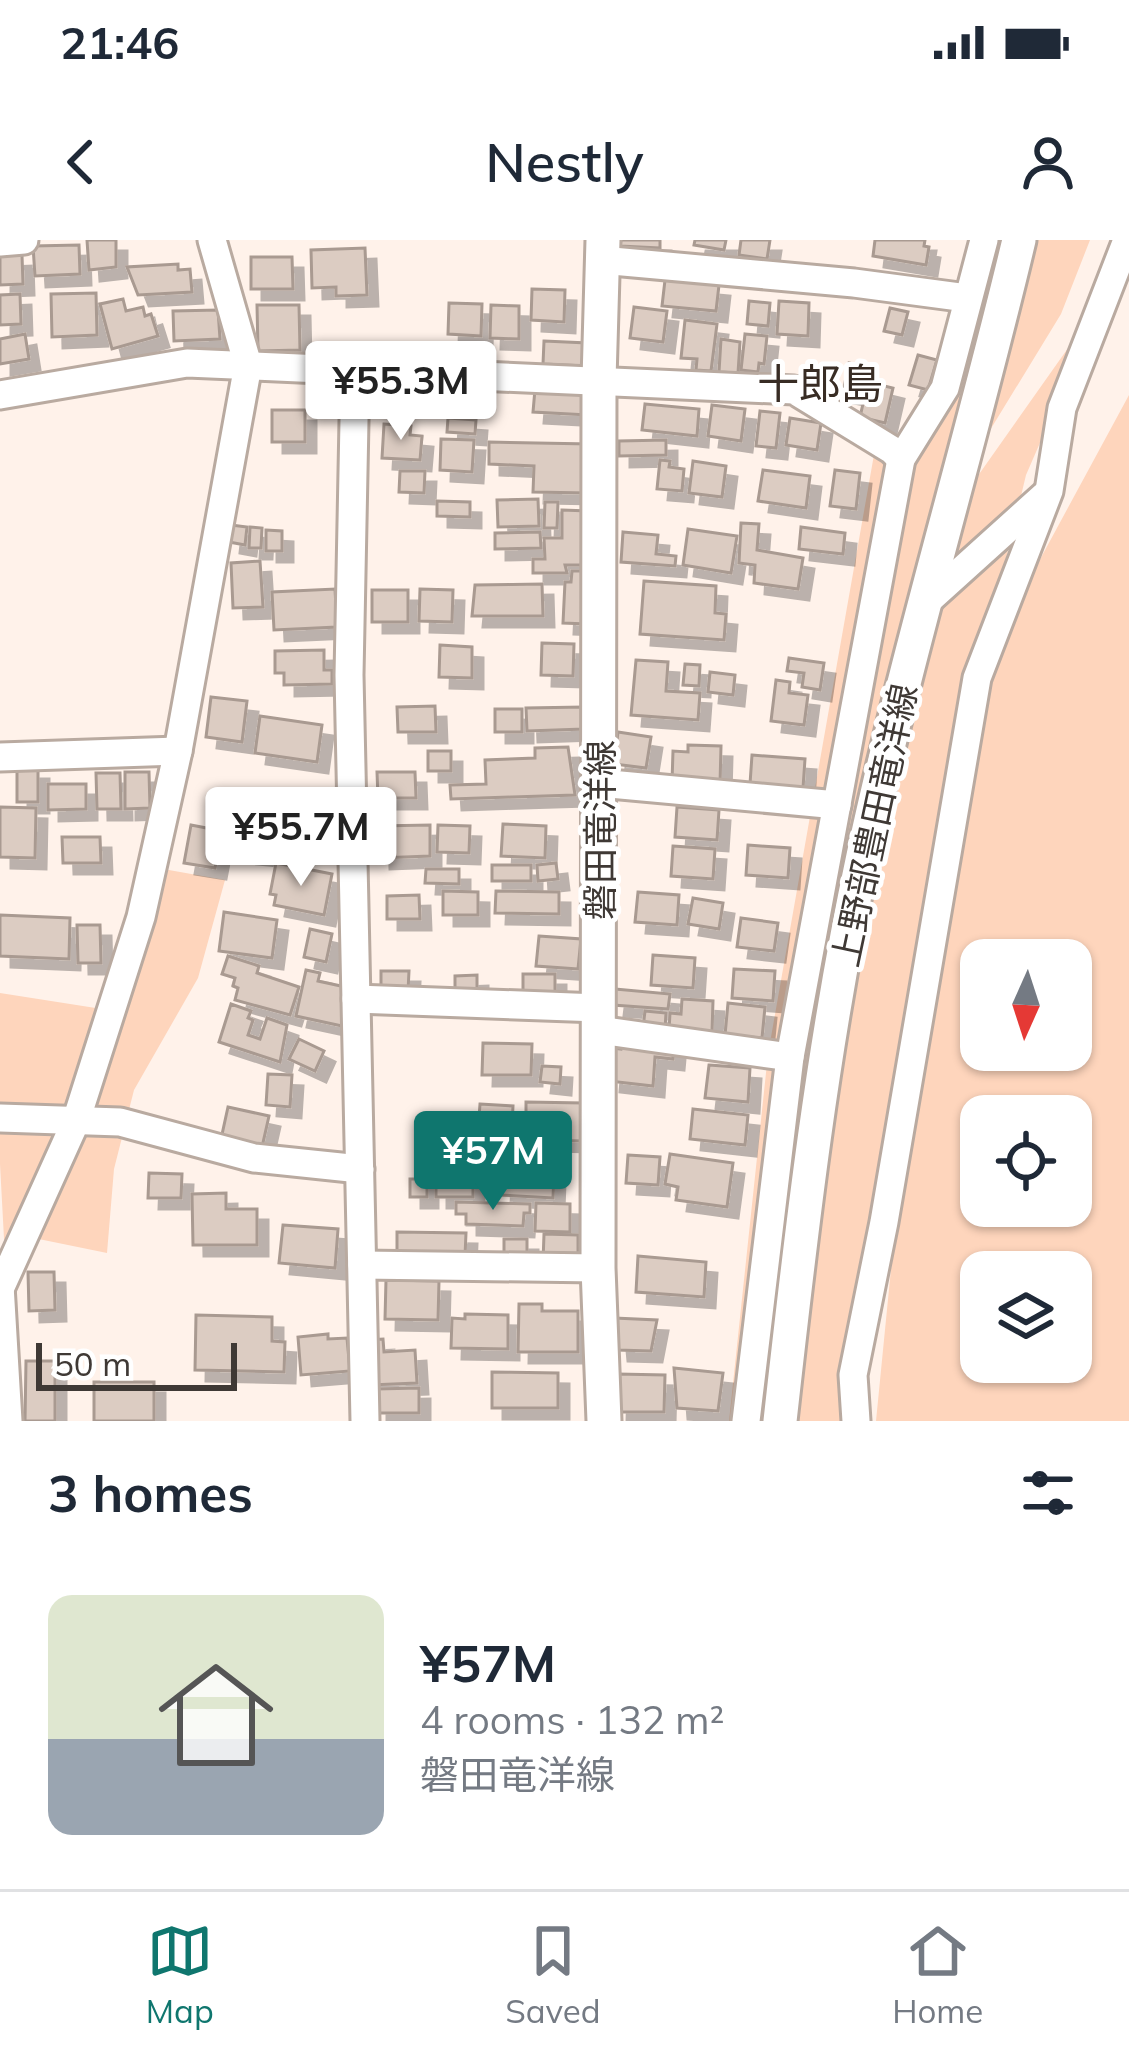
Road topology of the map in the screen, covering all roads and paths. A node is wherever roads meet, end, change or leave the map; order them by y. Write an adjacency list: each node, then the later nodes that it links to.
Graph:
1 (24, 240): 5 (street)
2 (212, 240): 9 (street)
3 (1019, 240): 15 (main road, 上野部豊田竜洋線)
4 (1127, 240): 14 (street)
5 (0, 242)
6 (980, 247): 8 (street)
7 (602, 250): 8 (street); 11 (main road, 磐田竜洋線)
8 (967, 298): 13 (street)
9 (248, 365): 10 (street); 12 (street); 16 (street)
10 (356, 370): 11 (street); 20 (street)
11 (599, 380): 13 (street); 18 (main road, 磐田竜洋線)
12 (0, 395)
13 (901, 459): 19 (street)
14 (1049, 491): 15 (street); 34 (street)
15 (922, 606): 33 (main road, 上野部豊田竜洋線)
16 (178, 751): 17 (street); 24 (street)
17 (0, 757)
18 (599, 783): 19 (street); 21 (main road, 磐田竜洋線)
19 (837, 805): 22 (street)
20 (356, 999): 21 (street); 25 (street)
21 (599, 1019): 22 (street); 27 (main road, 磐田竜洋線)
22 (790, 1057): 32 (street)
23 (0, 1118): 24 (street)
24 (76, 1121): 25 (street); 28 (street)
25 (360, 1169): 26 (street)
26 (362, 1265): 27 (street); 30 (street)
27 (598, 1268): 31 (main road, 磐田竜洋線)
28 (1, 1286): 29 (street)
29 (8, 1421)
30 (365, 1421)
31 (604, 1421)
32 (746, 1421)
33 (780, 1421)
34 (856, 1421)

